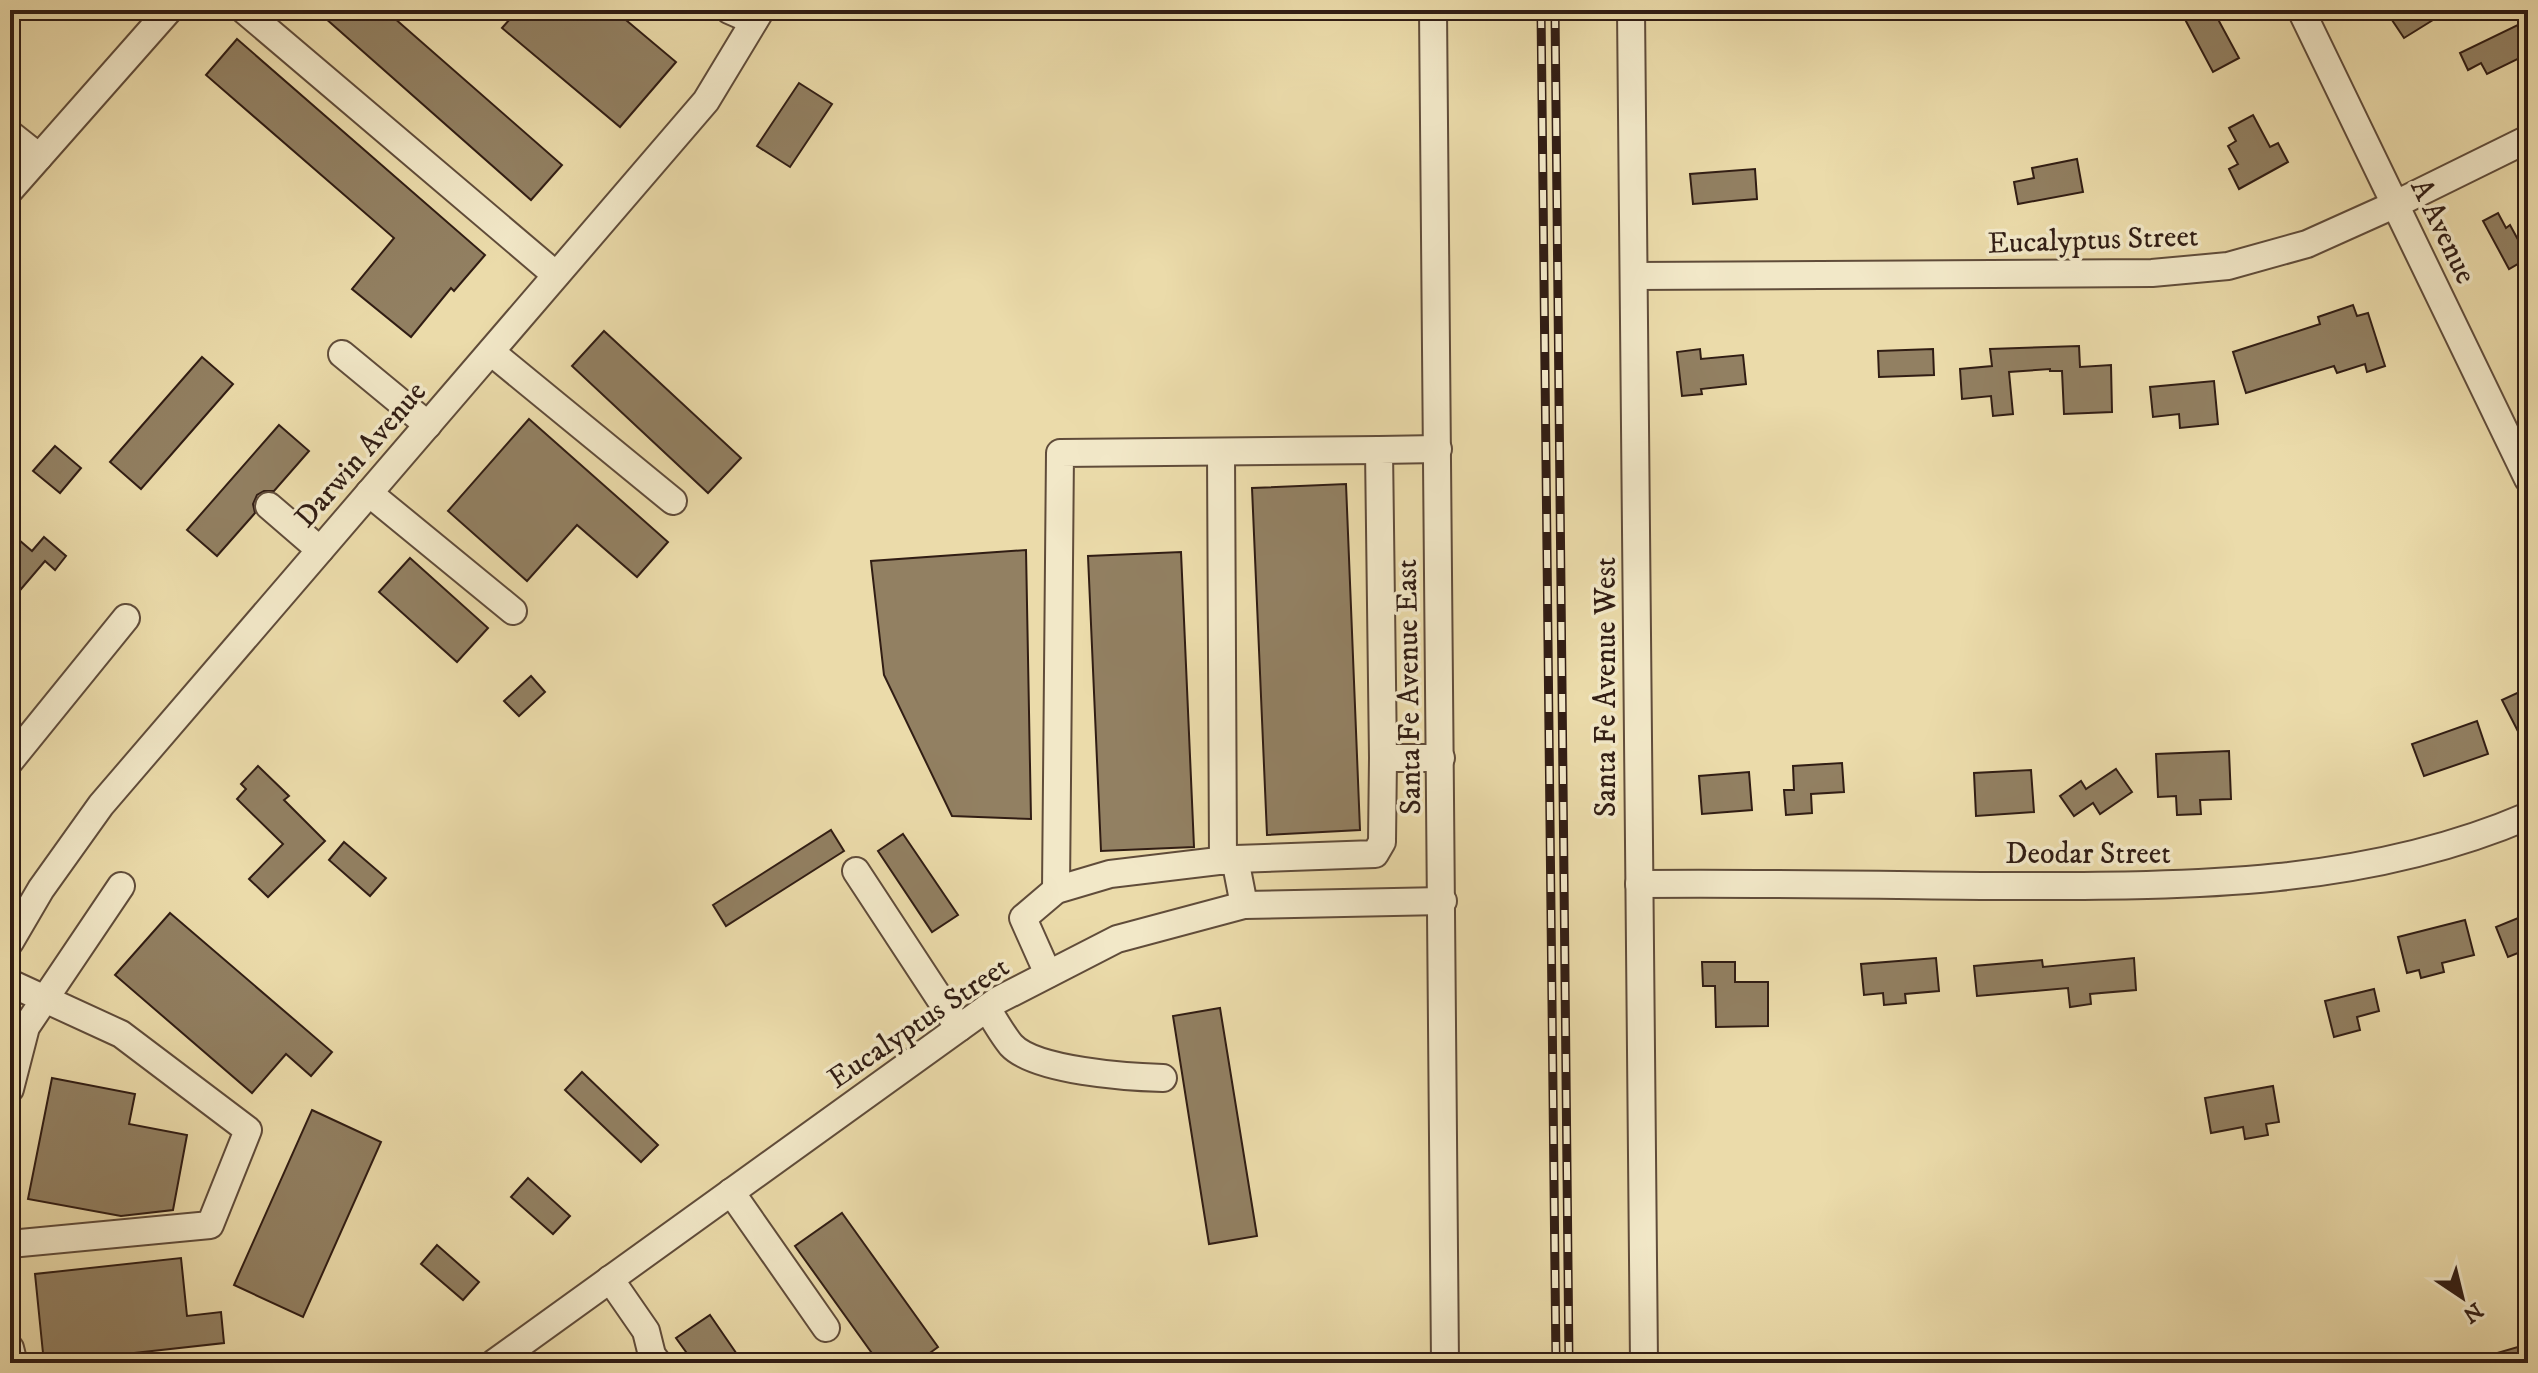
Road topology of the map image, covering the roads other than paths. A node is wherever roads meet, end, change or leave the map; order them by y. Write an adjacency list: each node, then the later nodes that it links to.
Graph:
1 (169, 10): 10 (street)
2 (244, 10): 13 (street)
3 (729, 10): 7 (street)
4 (1433, 10): 18 (street, Santa Fe Avenue East)
5 (1631, 10): 14 (street, Santa Fe Avenue West)
6 (2301, 10): 12 (street, A Avenue)
7 (758, 15): 13 (street, Darwin Avenue)
8 (10, 134): 10 (street)
9 (2528, 139): 12 (street, Eucalyptus Street)
10 (39, 157): 11 (street)
11 (10, 190)
12 (2396, 204): 14 (street, Eucalyptus Street); 21 (street, A Avenue)
13 (556, 275): 15 (street, Darwin Avenue)
14 (1634, 276): 34 (street, Santa Fe Avenue West)
15 (491, 352): 17 (street, Darwin Avenue); 23 (street)
16 (342, 354): 17 (street)
17 (428, 425): 22 (street, Darwin Avenue)
18 (1438, 449): 19 (street); 29 (street, Santa Fe Avenue East)
19 (1379, 450): 20 (street); 28 (street)
20 (1221, 452): 32 (street); 36 (street)
21 (2528, 479)
22 (369, 493): 25 (street, Darwin Avenue); 26 (street)
23 (673, 501)
24 (269, 506): 25 (street)
25 (320, 550): 39 (street, Darwin Avenue)
26 (513, 611)
27 (126, 618): 30 (street)
28 (1383, 758): 29 (street); 32 (street)
29 (1441, 758): 37 (street, Santa Fe Avenue East)
30 (10, 761)
31 (2528, 816): 34 (street, Deodar Street)
32 (1229, 860): 36 (street); 38 (street)
33 (856, 871): 44 (street)
34 (1639, 884): 54 (street, Santa Fe Avenue West)
35 (121, 886): 42 (street)
36 (1056, 890): 40 (street)
37 (1443, 901): 38 (street, Eucalyptus Street); 53 (street, Santa Fe Avenue East)
38 (1244, 905): 40 (street, Eucalyptus Street)
39 (10, 942)
40 (1048, 974): 43 (street, Eucalyptus Street)
41 (10, 983): 42 (street)
42 (45, 999): 46 (street); 48 (street)
43 (987, 1008): 44 (street, Eucalyptus Street); 45 (street)
44 (959, 1028): 47 (street, Eucalyptus Street)
45 (1163, 1078)
46 (10, 1089)
47 (731, 1192): 49 (street, Eucalyptus Street); 50 (street)
48 (10, 1244)
49 (610, 1279): 51 (street, Eucalyptus Street); 52 (street)
50 (826, 1328)
51 (494, 1363)
52 (658, 1363)
53 (1445, 1363)
54 (1644, 1363)

